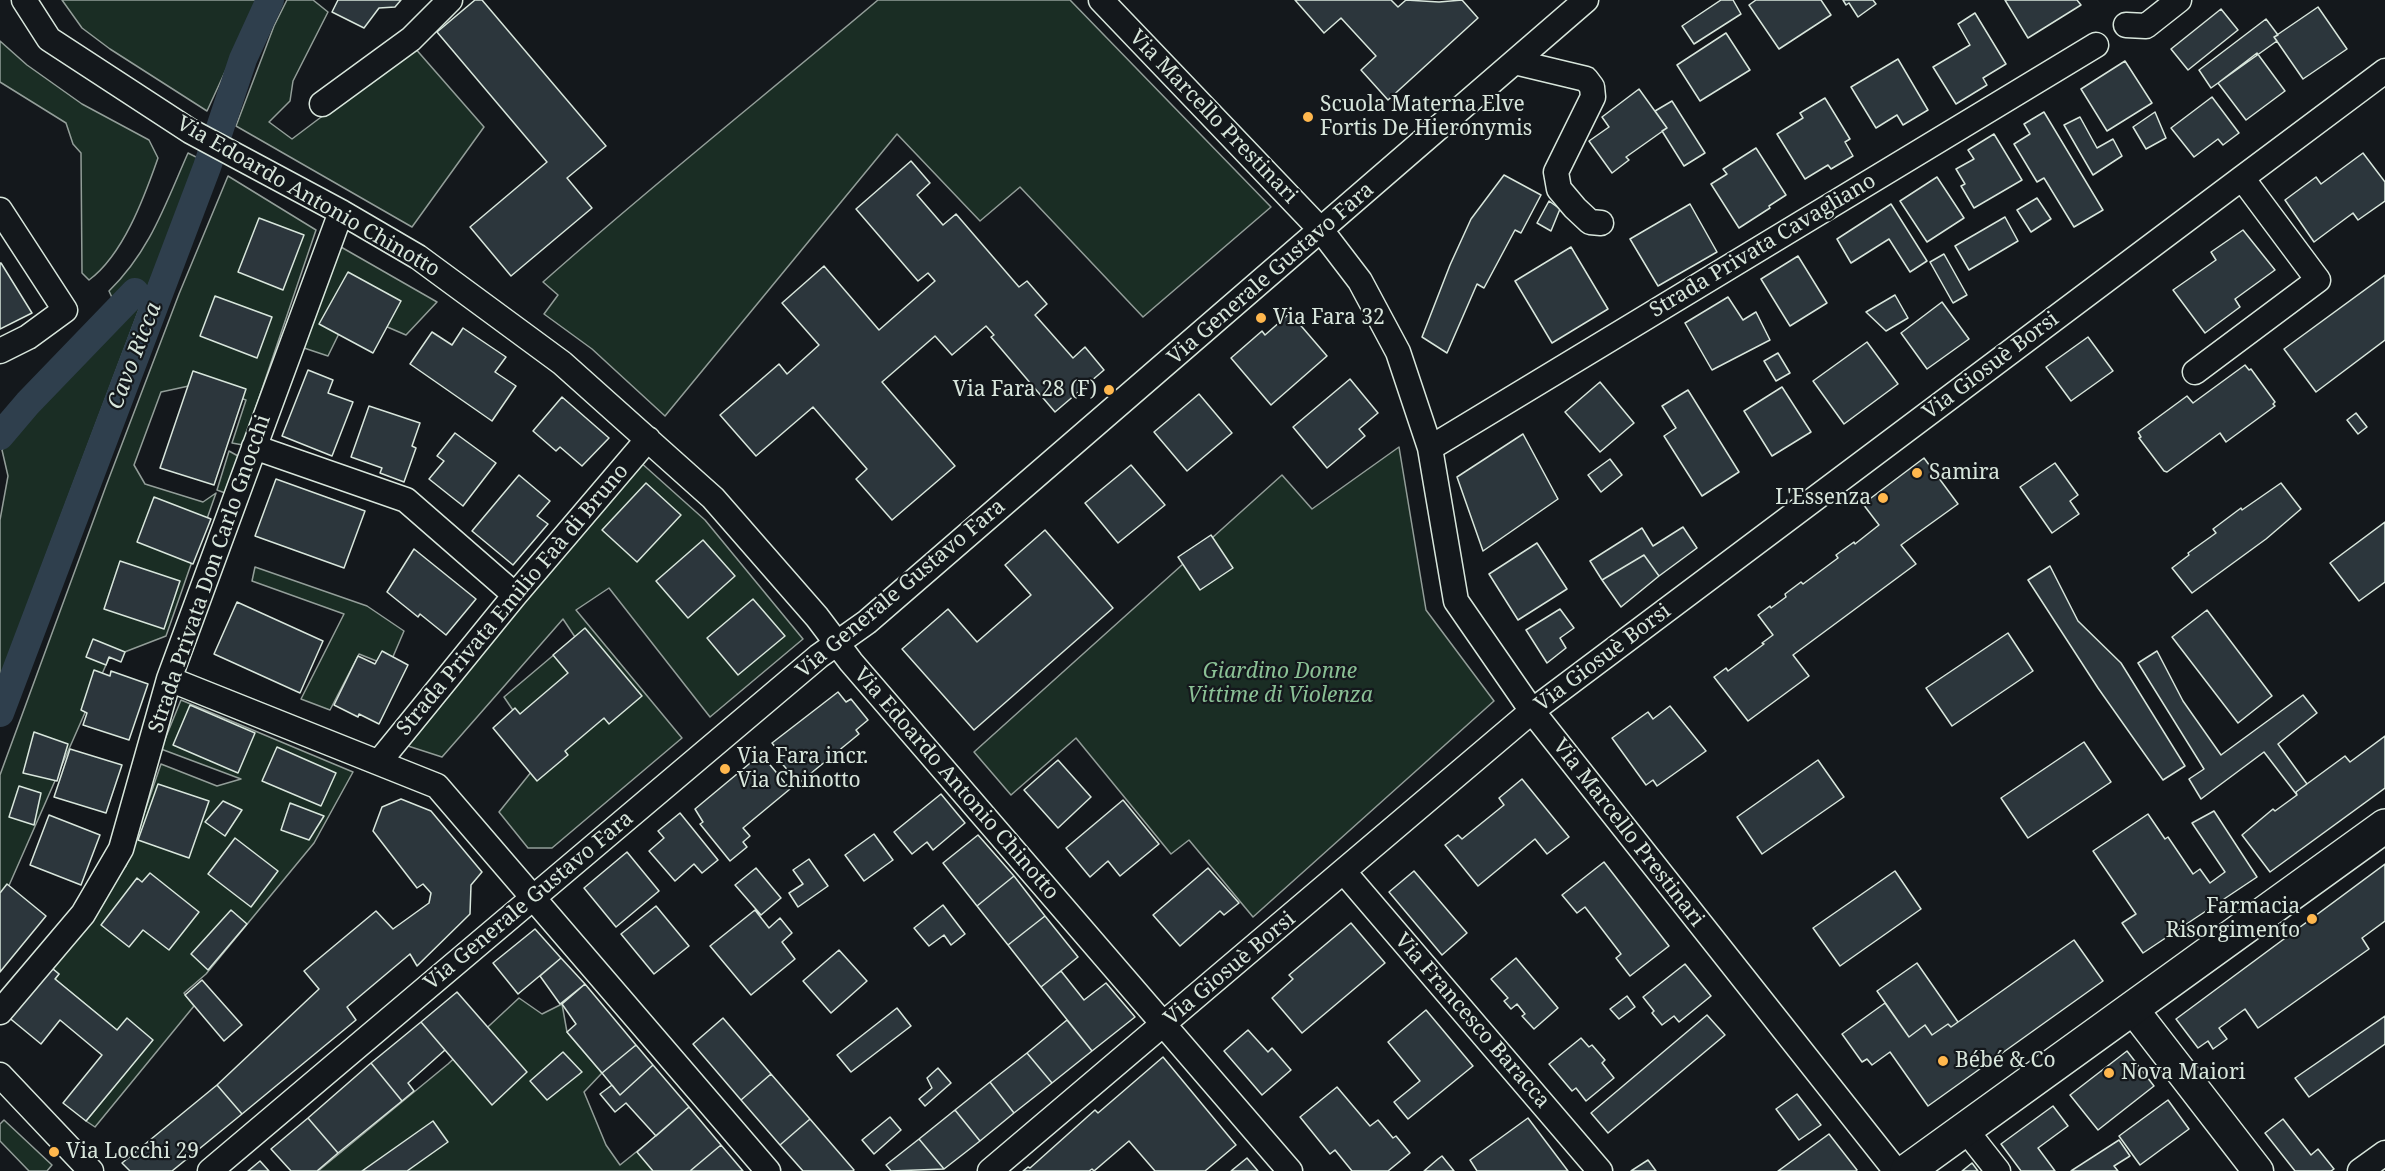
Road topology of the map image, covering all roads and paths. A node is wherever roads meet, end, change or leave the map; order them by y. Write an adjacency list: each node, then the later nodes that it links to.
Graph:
1 (24, 0): 13 (street, Via Edoardo Antonio Chinotto)
2 (450, 0): 10 (street)
3 (1101, 0): 15 (street, Via Marcello Prestinari)
4 (1586, 0): 8 (street, Via Generale Gustavo Fara)
5 (2180, 0): 6 (street)
6 (2126, 25)
7 (2096, 45): 20 (street, Strada Privata Cavagliano)
8 (1515, 62): 14 (street); 15 (street, Via Generale Gustavo Fara)
9 (2385, 71): 11 (street, Via Giosuè Borsi)
10 (321, 104)
11 (2242, 178): 17 (street); 24 (street, Via Giosuè Borsi)
12 (0, 210): 16 (street)
13 (341, 212): 18 (street, Via Edoardo Antonio Chinotto); 19 (street, Strada Privata Don Carlo Gnocchi)
14 (1601, 223)
15 (1321, 230): 20 (street, Via Marcello Prestinari); 22 (street, Via Generale Gustavo Fara)
16 (0, 351)
17 (2195, 372)
18 (648, 439): 21 (street, Strada Privata Emilio Faà di Bruno); 22 (street, Via Edoardo Antonio Chinotto)
19 (254, 447): 21 (street); 23 (street, Strada Privata Don Carlo Gnocchi)
20 (1430, 448): 24 (street, Via Marcello Prestinari)
21 (515, 595): 25 (street, Strada Privata Emilio Faà di Bruno)
22 (837, 643): 28 (street, Via Generale Gustavo Fara); 31 (street, Via Edoardo Antonio Chinotto)
23 (169, 679): 25 (street); 30 (street, Strada Privata Don Carlo Gnocchi)
24 (1532, 711): 27 (street, Via Giosuè Borsi); 41 (street, Via Marcello Prestinari)
25 (379, 762): 28 (street)
26 (2385, 826): 29 (main road)
27 (1344, 872): 31 (street, Via Giosuè Borsi); 40 (street, Via Francesco Baracca)
28 (532, 898): 36 (street, Via Generale Gustavo Fara); 37 (street)
29 (2132, 1008): 33 (main road); 44 (street)
30 (0, 1012)
31 (1165, 1024): 38 (street, Via Giosuè Borsi); 39 (street, Via Edoardo Antonio Chinotto)
32 (0, 1076): 35 (street)
33 (1965, 1129): 42 (main road); 43 (street)
34 (2385, 1153): 45 (street)
35 (91, 1171)
36 (210, 1171)
37 (768, 1171)
38 (990, 1171)
39 (1290, 1171)
40 (1600, 1171)
41 (1896, 1171)
42 (1907, 1171)
43 (1998, 1171)
44 (2258, 1171)
45 (2360, 1171)

